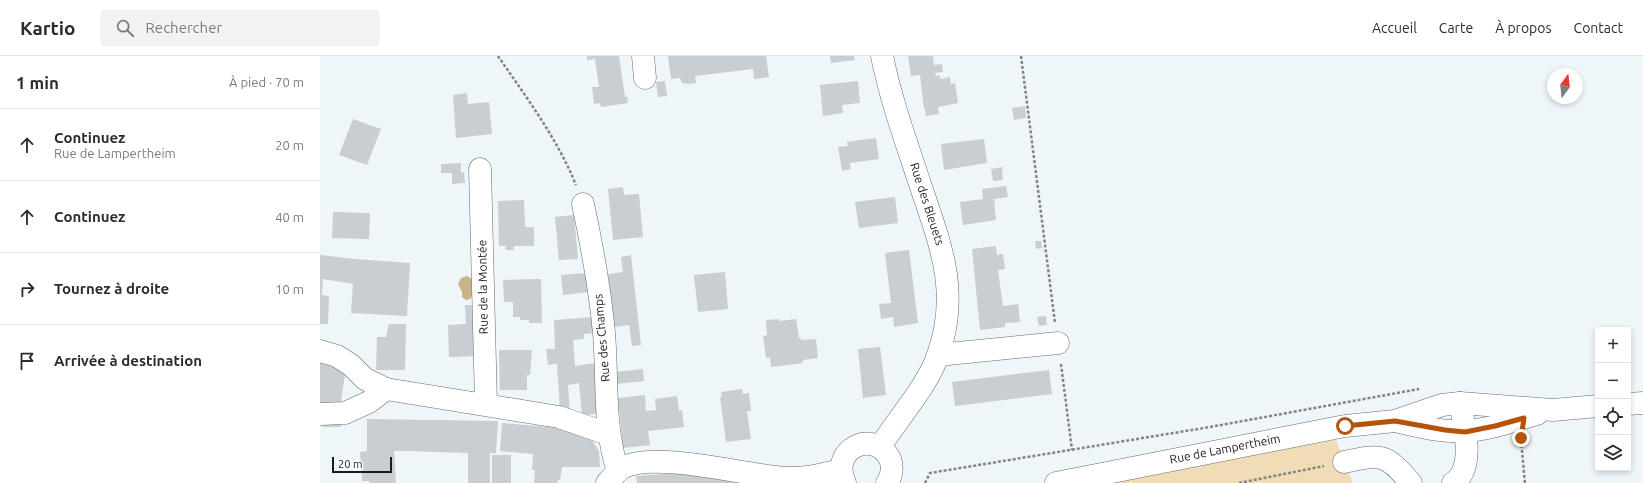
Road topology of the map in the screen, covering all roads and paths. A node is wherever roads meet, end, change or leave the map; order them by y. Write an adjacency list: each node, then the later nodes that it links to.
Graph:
1 (498, 56): 7 (path)
2 (643, 56): 5 (street)
3 (882, 56): 10 (street, Rue des Bleuets)
4 (1021, 56): 8 (path)
5 (645, 78)
6 (480, 169): 15 (street, Rue de la Montée)
7 (584, 204): 23 (street, Rue des Champs)
8 (1058, 343): 10 (street); 25 (path)
9 (320, 351): 11 (street)
10 (938, 355): 24 (street, Rue des Bleuets)
11 (386, 389): 15 (street); 19 (street)
12 (1388, 394): 25 (path)
13 (1460, 403): 18 (street); 21 (street); 22 (street)
14 (1643, 403): 16 (street)
15 (486, 404): 23 (street)
16 (1631, 404)
17 (1595, 406): 18 (street)
18 (1553, 410): 20 (street)
19 (320, 414)
20 (1524, 418): 22 (street); 35 (path)
21 (1395, 421): 22 (street); 31 (street, Rue de Lampertheim)
22 (1465, 432): 34 (street)
23 (608, 434): 27 (street, Rue des Champs)
24 (880, 447): 28 (street); 29 (street)
25 (1072, 450): 30 (path)
26 (1344, 462): 32 (path); 33 (street)
27 (612, 477): 28 (street)
28 (843, 477)
29 (894, 481)
30 (925, 483)
31 (1056, 483)
32 (1239, 483)
33 (1411, 483)
34 (1453, 483)
35 (1524, 483)

